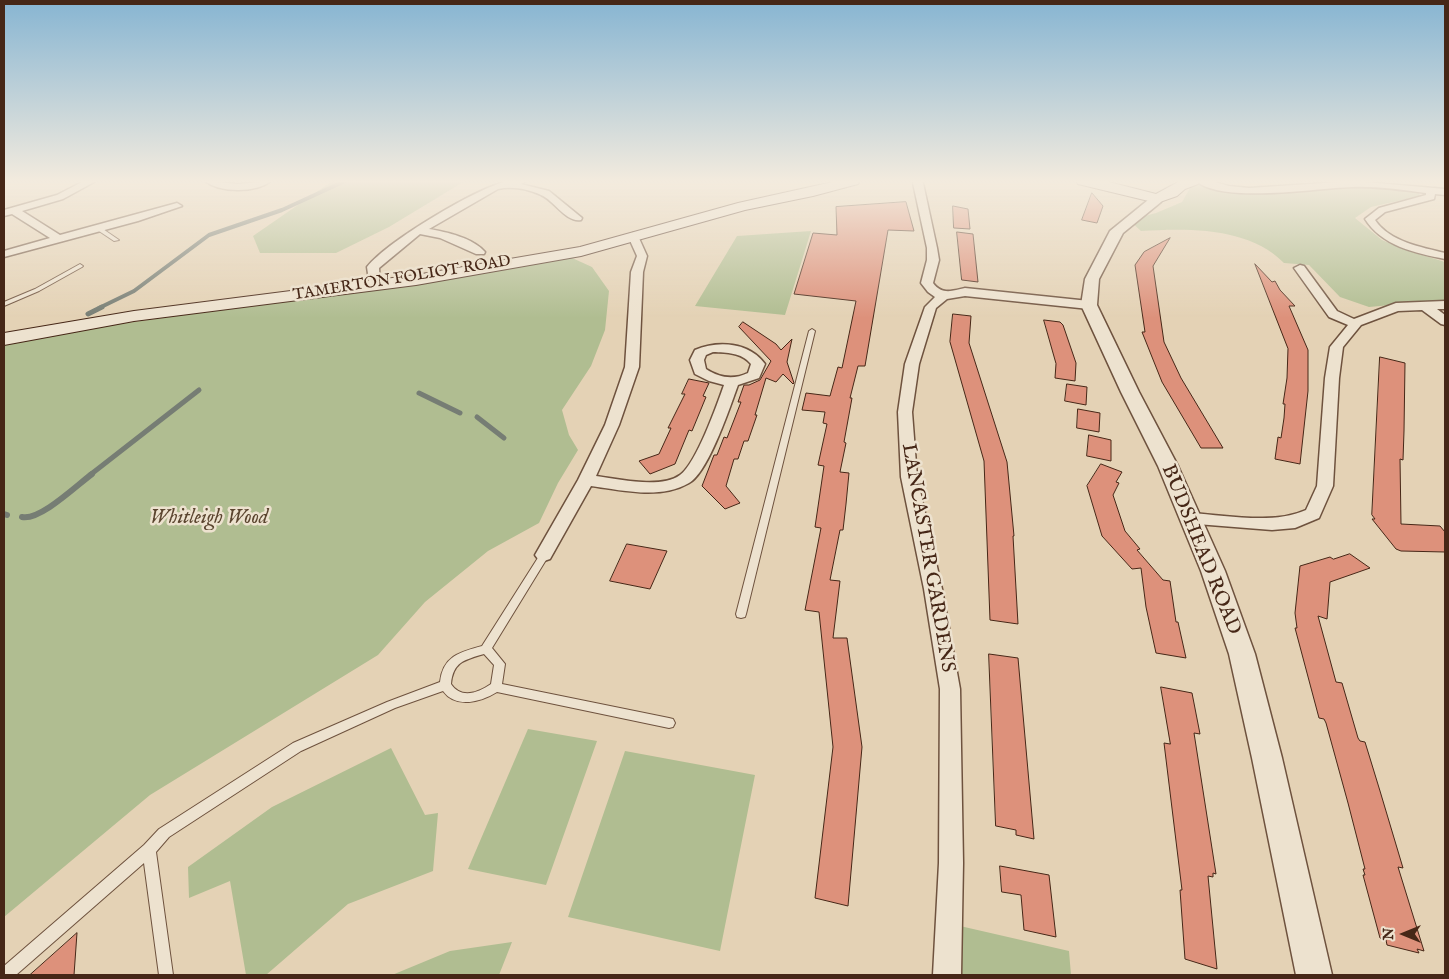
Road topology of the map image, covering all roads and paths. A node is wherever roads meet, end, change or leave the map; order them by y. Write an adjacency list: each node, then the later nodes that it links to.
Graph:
1 (36, 227): 11 (street)
2 (104, 227): 8 (street)
3 (427, 227): 9 (street)
4 (667, 227): 10 (main road, TAMERTON FOLIOT ROAD)
5 (928, 227): 19 (street)
6 (1122, 227): 21 (street)
7 (1374, 227): 15 (street)
8 (98, 228): 11 (street); 12 (lane)
9 (419, 231): 13 (street); 18 (street)
10 (633, 236): 18 (main road, TAMERTON FOLIOT ROAD); 29 (street)
11 (57, 238): 14 (street)
12 (116, 240)
13 (480, 252)
14 (4, 254)
15 (1445, 256)
16 (80, 266): 20 (lane)
17 (1300, 268): 25 (street)
18 (374, 285): 27 (main road, TAMERTON FOLIOT ROAD)
19 (943, 296): 21 (street); 40 (street, LANCASTER GARDENS)
20 (4, 304)
21 (1089, 305): 30 (street, BUDSHEAD ROAD)
22 (1424, 305): 23 (street); 24 (street); 25 (street)
23 (1445, 305)
24 (1445, 321)
25 (1354, 323): 30 (street)
26 (812, 331): 32 (lane)
27 (4, 339)
28 (732, 383): 29 (street)
29 (586, 480): 31 (street)
30 (1190, 519): 41 (street, BUDSHEAD ROAD)
31 (544, 555): 33 (lane)
32 (741, 614)
33 (486, 649): 34 (lane); 35 (lane)
34 (445, 685): 35 (lane); 37 (lane)
35 (496, 687): 36 (lane)
36 (669, 723)
37 (149, 850): 38 (lane); 39 (lane)
38 (5, 975)
39 (166, 975)
40 (947, 975)
41 (1314, 975)

